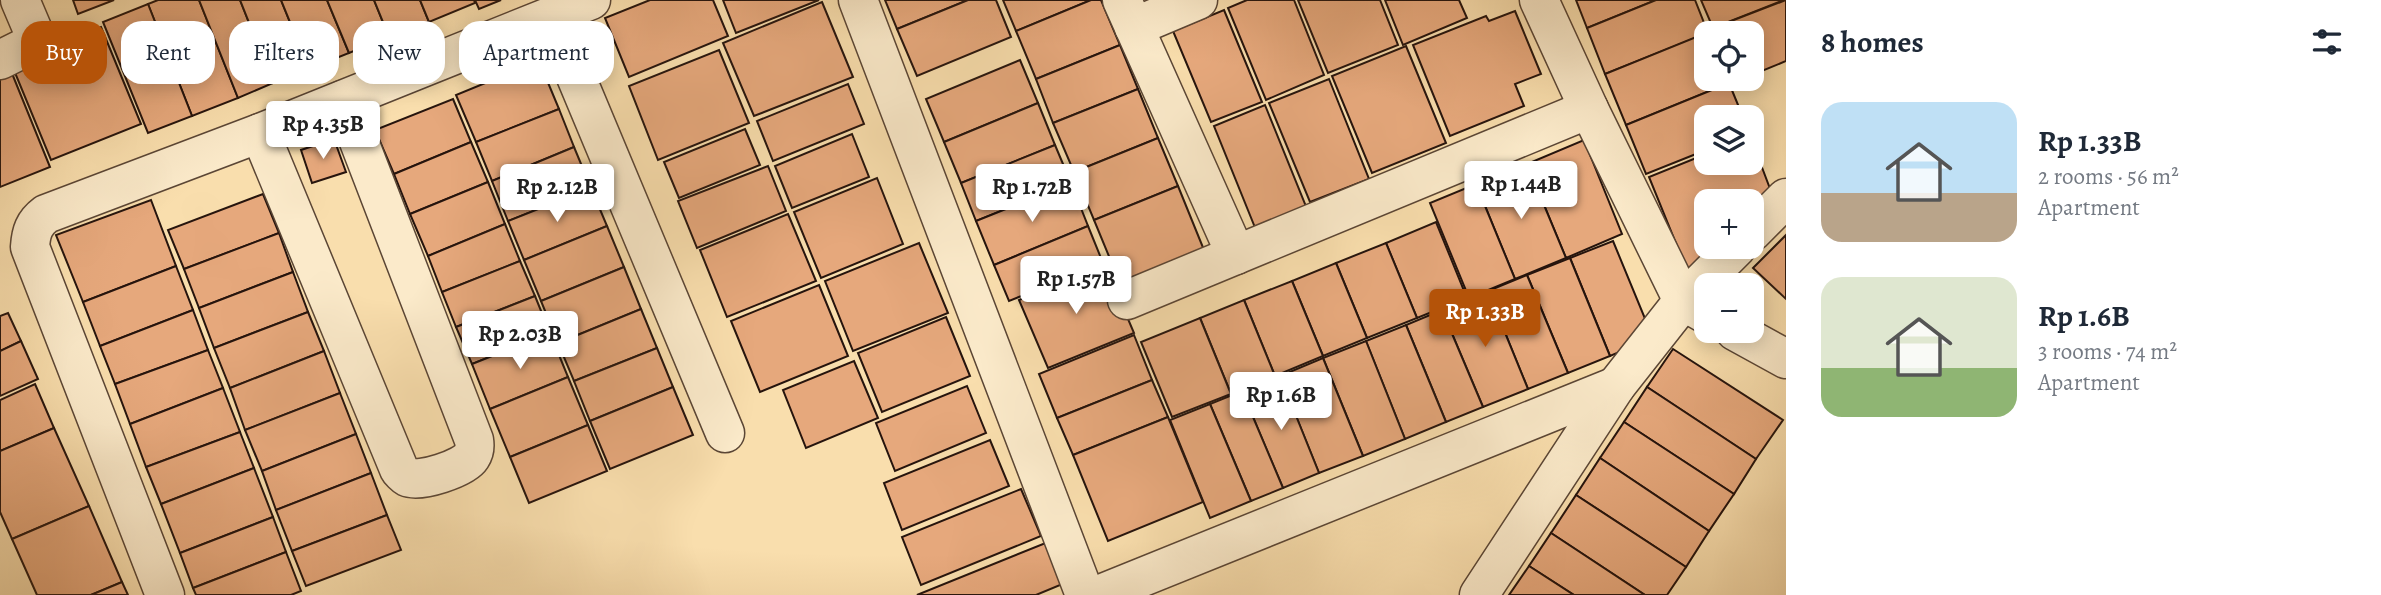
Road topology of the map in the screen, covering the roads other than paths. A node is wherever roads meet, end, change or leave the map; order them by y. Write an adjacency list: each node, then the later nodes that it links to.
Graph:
1 (20, 0): 8 (street)
2 (591, 0): 7 (street)
3 (858, 0): 23 (street)
4 (1198, 0): 6 (street)
5 (1539, 0): 10 (street)
6 (1128, 13): 14 (street)
7 (551, 18): 9 (street); 21 (street)
8 (0, 60)
9 (343, 100): 11 (street); 11 (street)
10 (1589, 109): 14 (street); 16 (street)
11 (260, 132): 22 (street)
12 (1786, 198): 13 (street)
13 (1764, 220)
14 (1236, 255): 15 (street)
15 (1127, 300)
16 (1694, 306)
17 (1694, 309): 20 (street)
18 (1757, 343): 19 (street)
19 (1786, 359)
20 (1616, 386): 24 (street); 25 (street)
21 (725, 433)
22 (165, 595)
23 (1085, 595)
24 (1098, 595)
25 (1479, 595)

